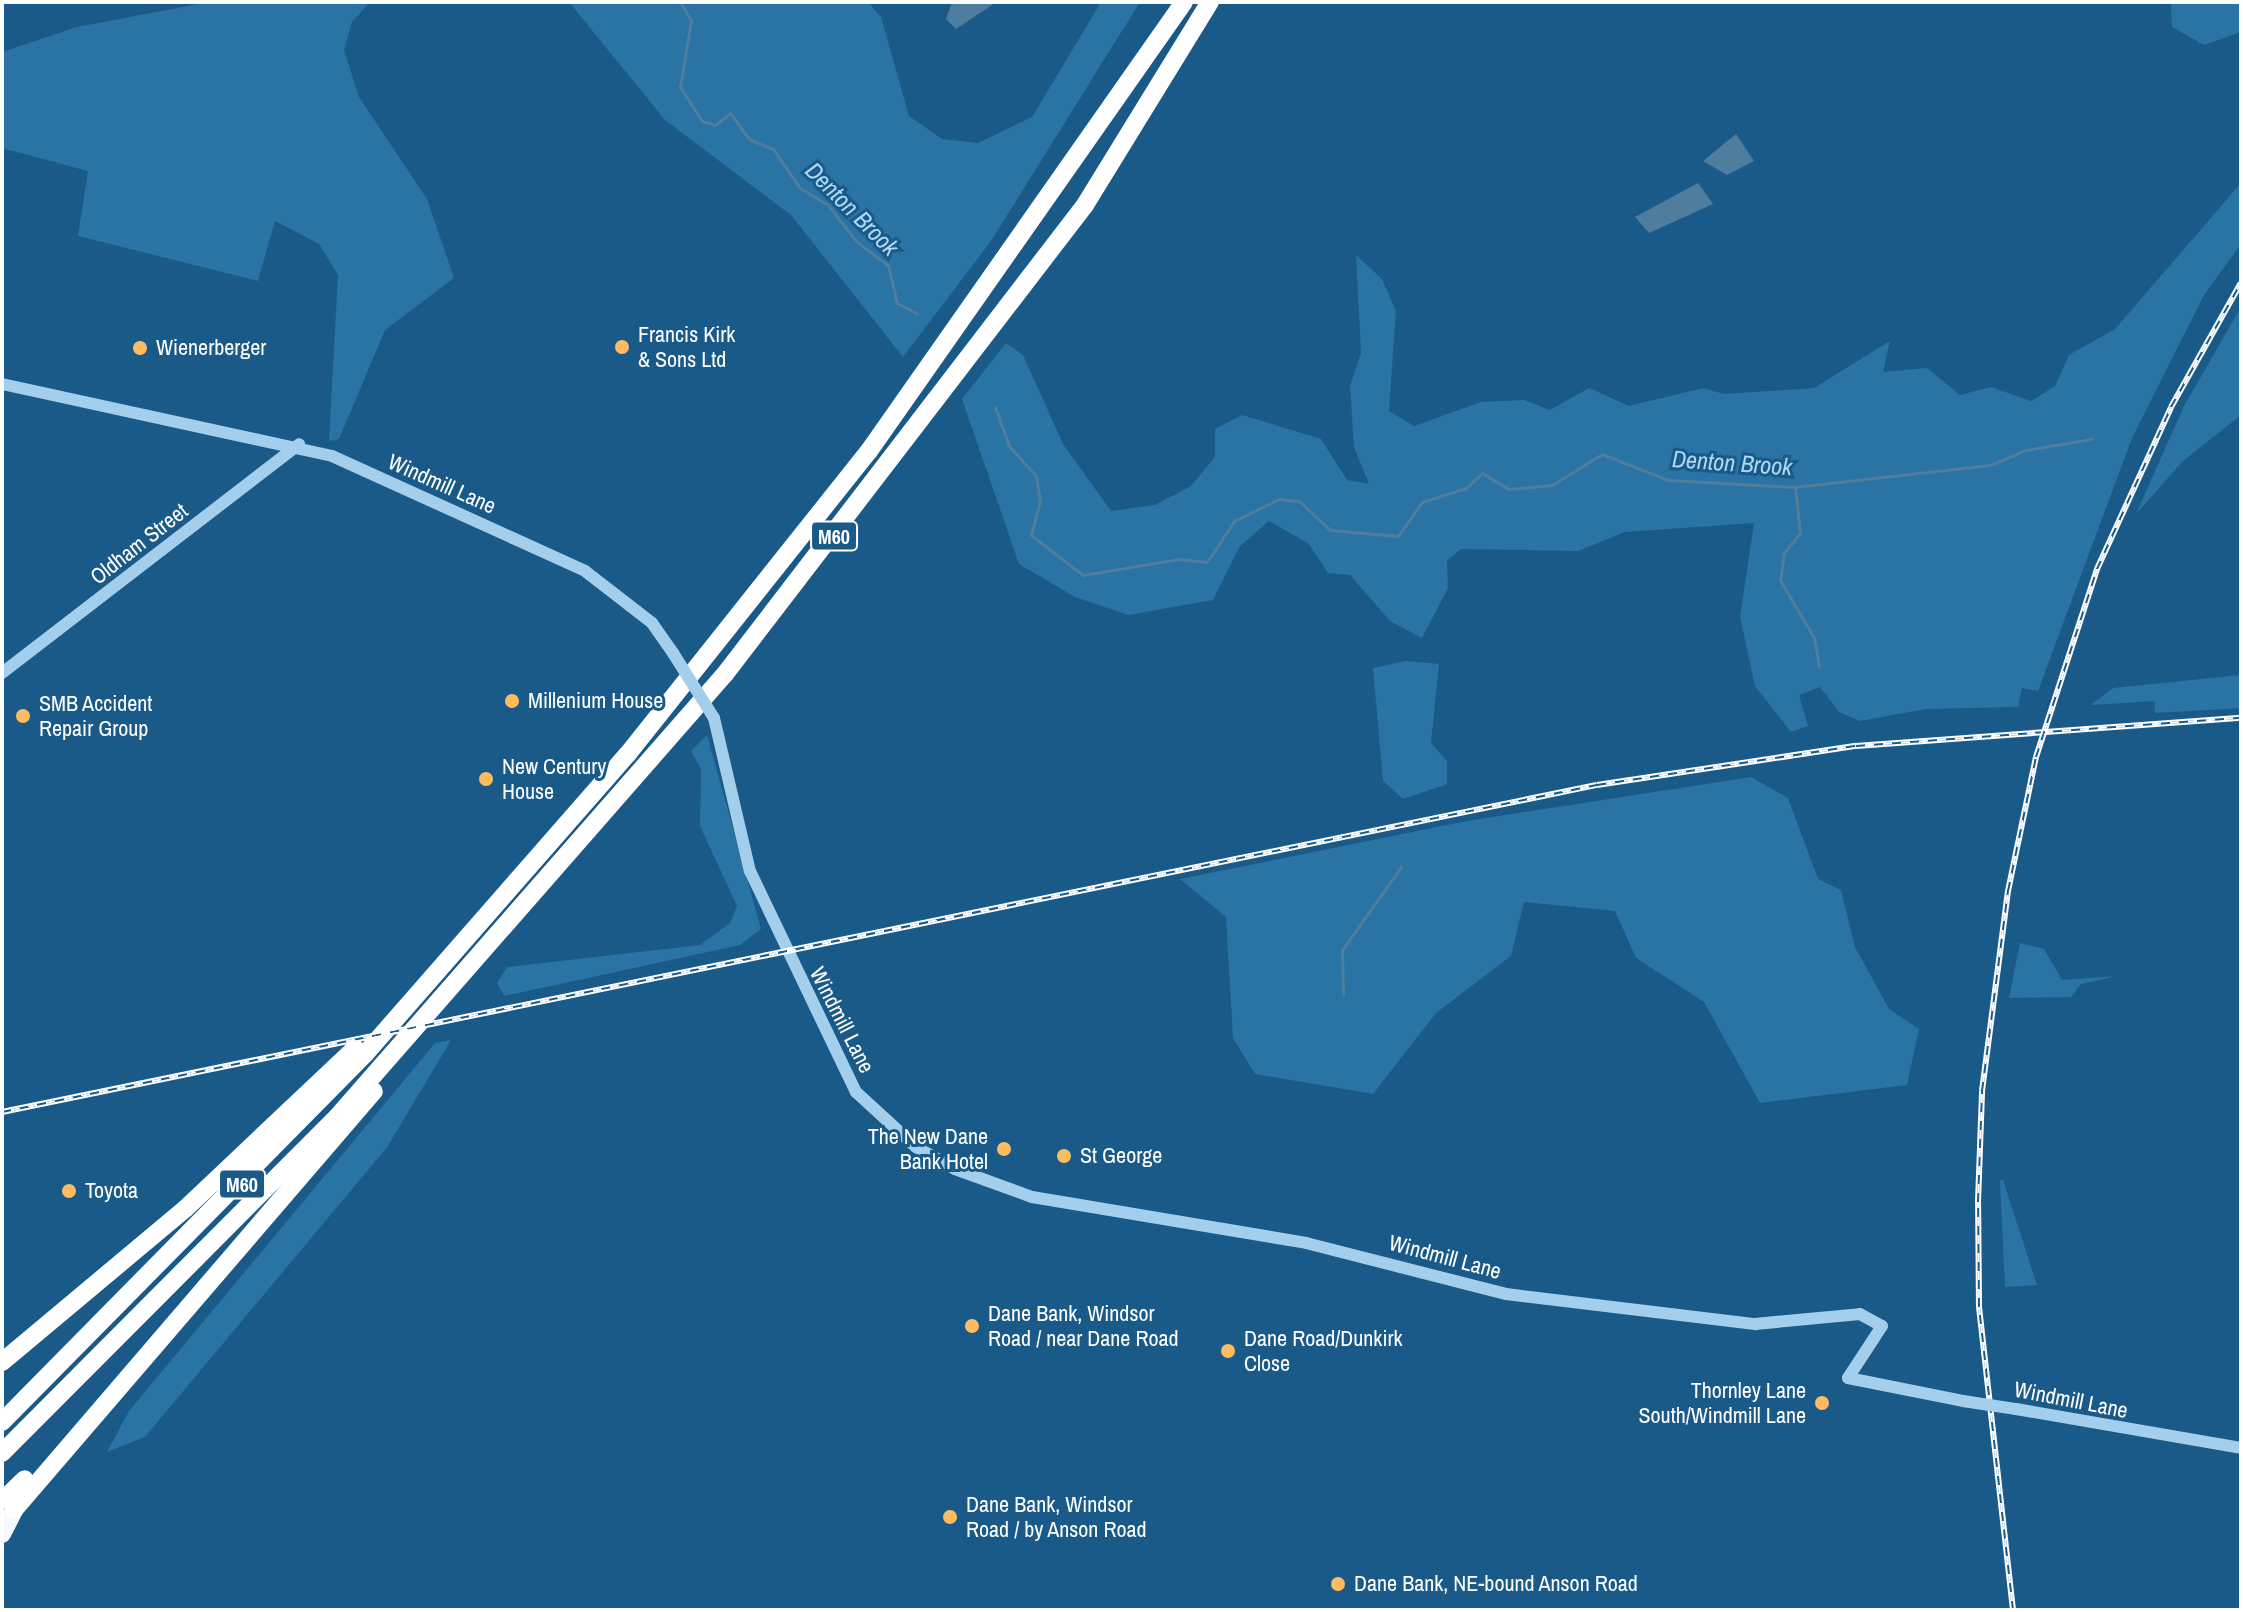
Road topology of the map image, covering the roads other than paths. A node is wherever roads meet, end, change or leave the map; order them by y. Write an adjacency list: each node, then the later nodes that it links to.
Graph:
1 (1184, 2): 6 (highway, M60)
2 (1210, 2): 7 (highway, M60)
3 (2, 384): 4 (street, Windmill Lane)
4 (299, 444): 5 (street, Oldham Street); 10 (street, Windmill Lane, bridge)
5 (2, 673)
6 (472, 936): 8 (highway, M60); 9 (highway, M60)
7 (412, 1036): 11 (highway, M60); 12 (highway, M60)
8 (2, 1362)
9 (2, 1422)
10 (2241, 1448)
11 (2, 1453)
12 (6, 1504): 13 (highway)
13 (2, 1534)

